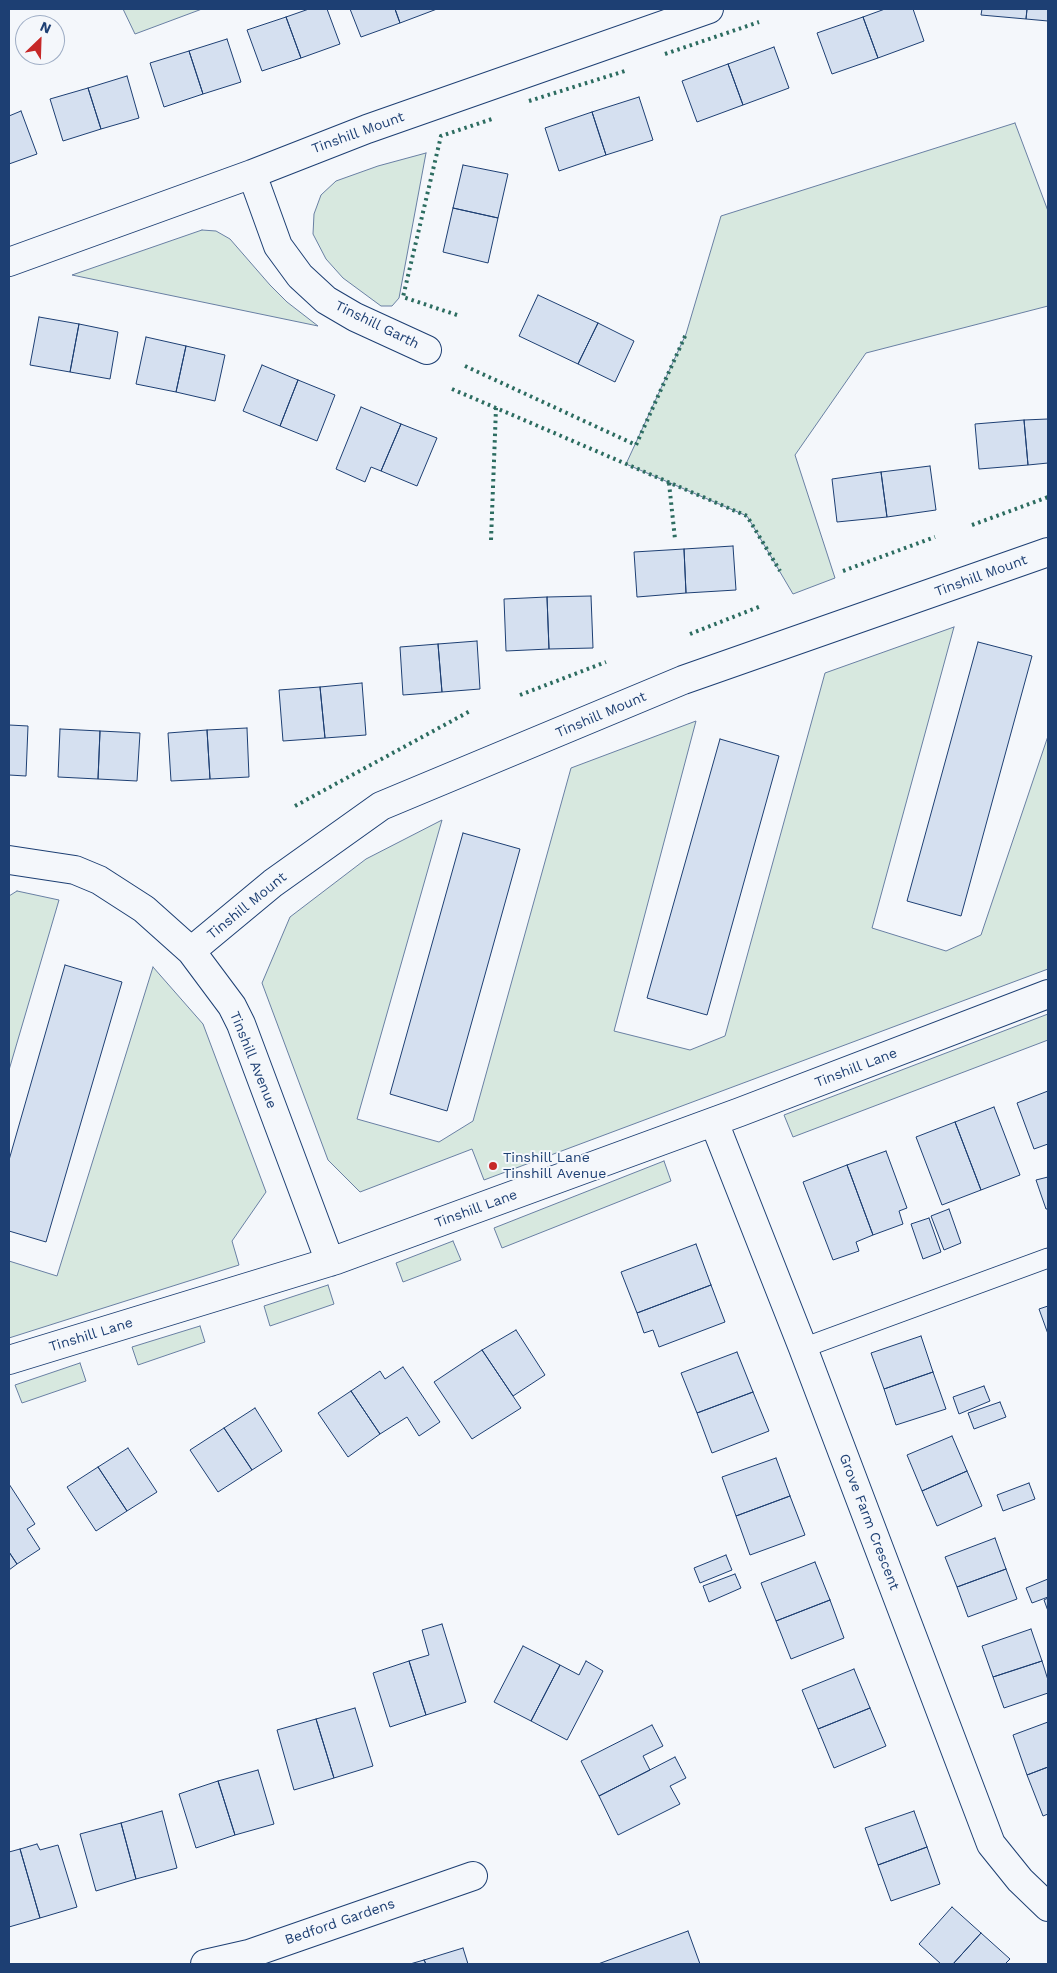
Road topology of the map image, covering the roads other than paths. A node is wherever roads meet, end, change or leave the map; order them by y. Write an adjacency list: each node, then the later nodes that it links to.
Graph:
1 (709, 9): 2 (street, Tinshill Mount)
2 (252, 174): 3 (street, Tinshill Mount); 4 (street, Tinshill Garth)
3 (9, 262)
4 (427, 350)
5 (1048, 552): 7 (street, Tinshill Mount)
6 (9, 860): 7 (street, Tinshill Avenue)
7 (191, 951): 11 (street, Tinshill Avenue)
8 (1048, 994): 9 (street, Tinshill Lane)
9 (714, 1122): 11 (street, Tinshill Lane); 12 (street, Grove Farm Crescent)
10 (1048, 1258): 12 (lane)
11 (330, 1262): 13 (street, Tinshill Lane)
12 (802, 1348): 15 (street, Grove Farm Crescent)
13 (9, 1360)
14 (474, 1876): 16 (street, Bedford Gardens)
15 (1048, 1907)
16 (251, 1959): 17 (street, Bedford Gardens)
17 (205, 1964)

